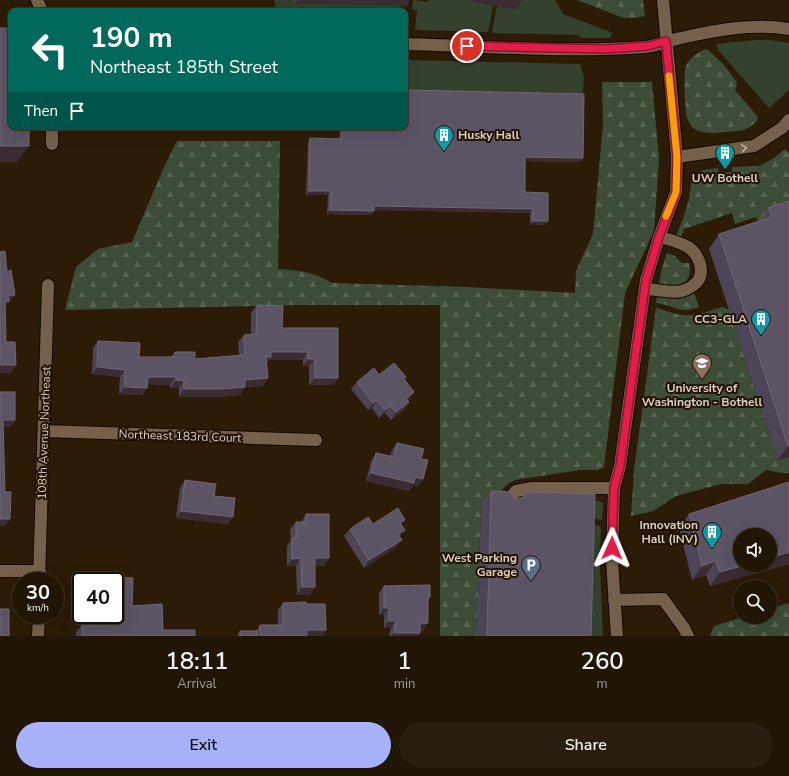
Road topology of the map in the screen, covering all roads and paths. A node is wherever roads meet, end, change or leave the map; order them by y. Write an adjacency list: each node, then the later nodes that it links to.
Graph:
1 (663, 0): 3 (street)
2 (789, 29): 3 (street)
3 (666, 41): 4 (street); 8 (street)
4 (408, 44)
5 (789, 120): 8 (street, one-way to 5)
6 (52, 130): 7 (street)
7 (52, 144)
8 (677, 157): 9 (street)
9 (659, 237): 11 (street); 11 (street)
10 (48, 285): 12 (street, 108th Avenue Northeast)
11 (645, 289): 14 (street)
12 (44, 431): 13 (street, Northeast 183rd Court); 17 (street, 108th Avenue Northeast)
13 (316, 440)
14 (614, 488): 15 (street); 19 (street)
15 (508, 506)
16 (0, 571): 18 (street)
17 (39, 572)
18 (12, 573)
19 (614, 600): 22 (street); 23 (street)
20 (38, 624): 21 (street)
21 (38, 636)
22 (617, 636)
23 (688, 636)

